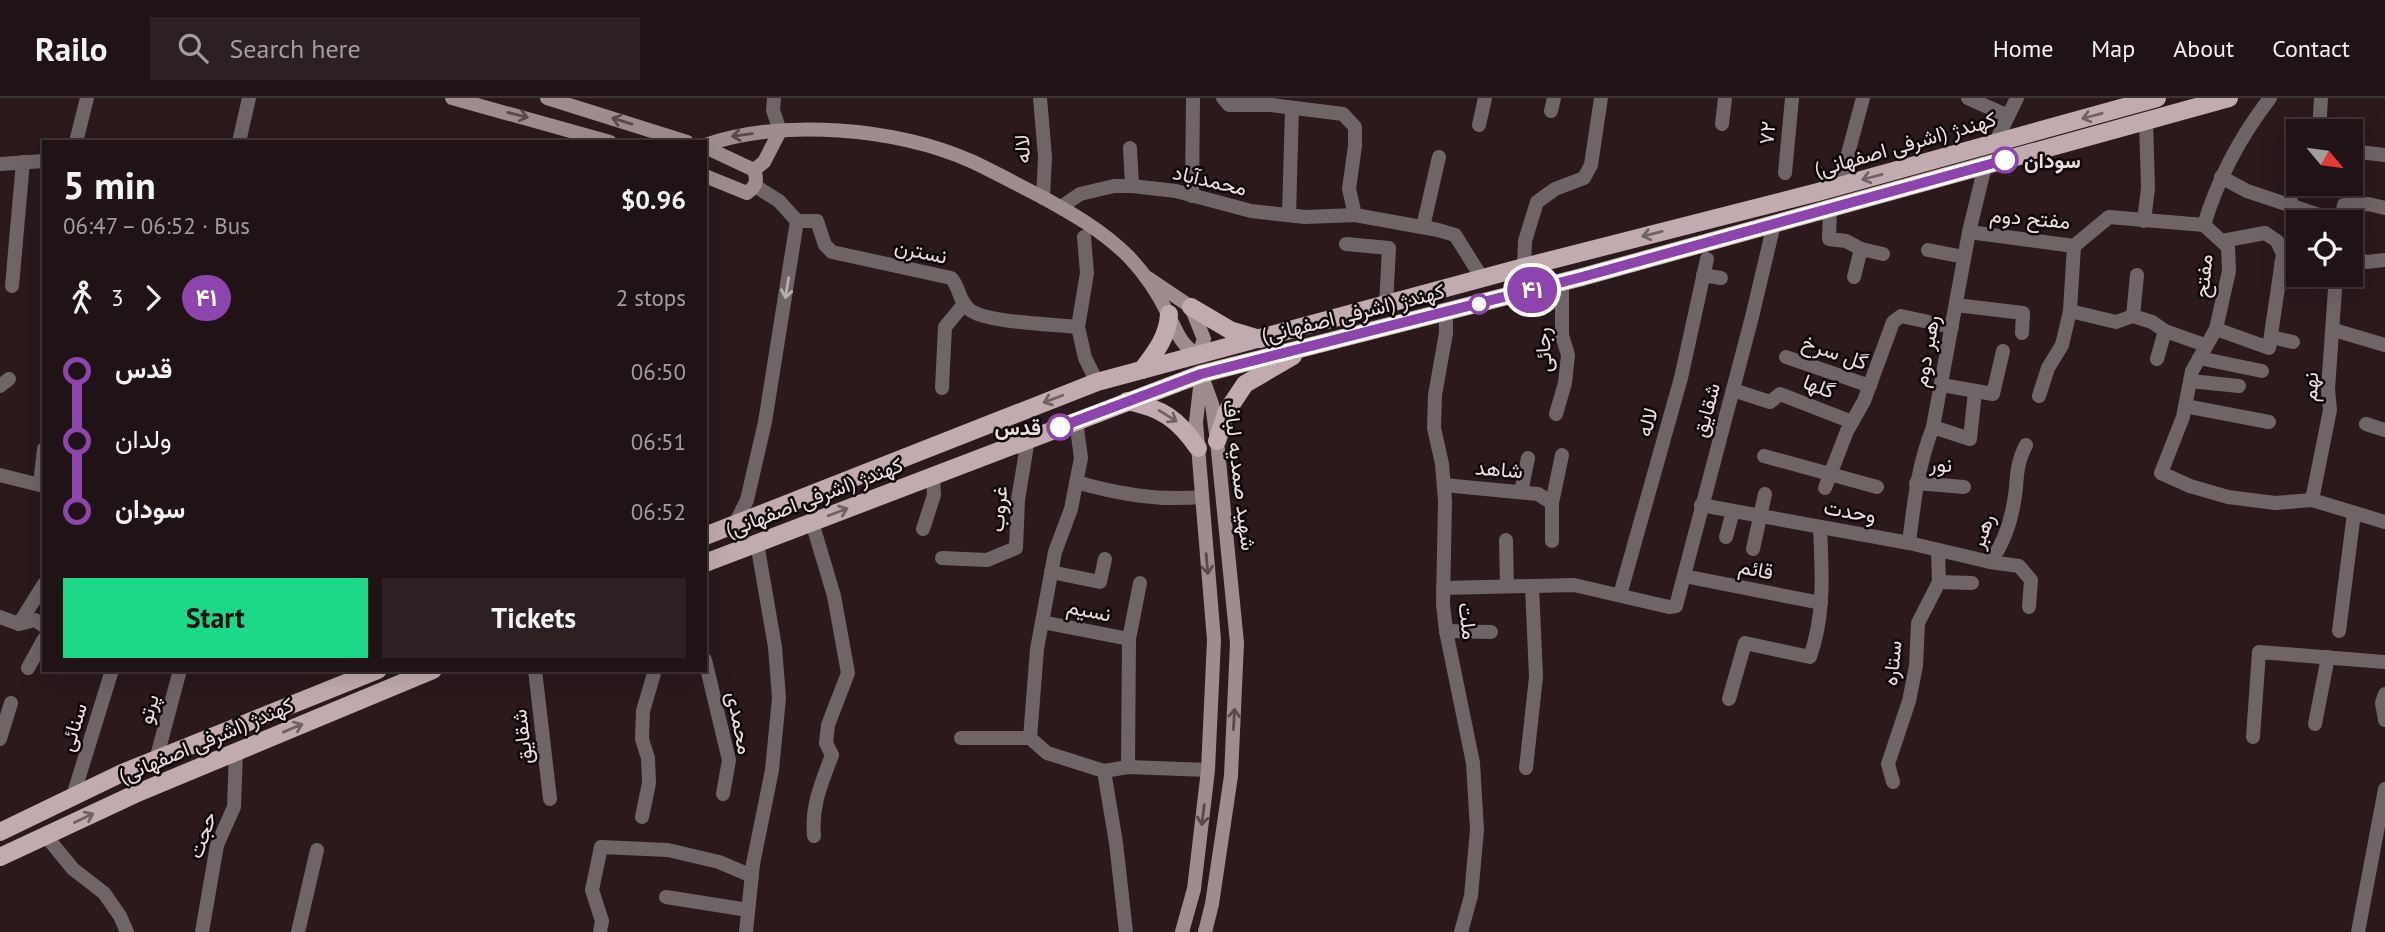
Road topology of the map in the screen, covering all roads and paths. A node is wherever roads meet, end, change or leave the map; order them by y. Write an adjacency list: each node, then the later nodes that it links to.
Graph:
1 (87, 98): 28 (street)
2 (249, 98): 29 (street)
3 (452, 98): 30 (main road, one-way to 30)
4 (547, 98): 31 (main road, one-way to 4)
5 (774, 98): 27 (street)
6 (1040, 98): 52 (street, لاله)
7 (1193, 98): 50 (street)
8 (1223, 98): 21 (street)
9 (1485, 98): 26 (street)
10 (1601, 98): 80 (street)
11 (1725, 98): 25 (street)
12 (1792, 98): 44 (street, ۷۲)
13 (1863, 98): 48 (street)
14 (1968, 98): 22 (street)
15 (2017, 98): 22 (street)
16 (2157, 98): 32 (main road, کهندژ (اشرفی اصفهانی), one-way to 32)
17 (2229, 98): 24 (main road, کهندژ (اشرفی اصفهانی))
18 (2270, 98): 46 (street, مفتح)
19 (2321, 98): 23 (street)
20 (1313, 104): 21 (street); 60 (street)
21 (1292, 108): 59 (street)
22 (2008, 116): 32 (street)
23 (2320, 119)
24 (2146, 121): 42 (main road, کهندژ (اشرفی اصفهانی)); 62 (street)
25 (1722, 124)
26 (1479, 125)
27 (780, 131): 33 (main road, one-way to 33); 43 (main road); 52 (main road)
28 (76, 140)
29 (239, 140)
30 (603, 140)
31 (681, 140)
32 (1995, 143): 48 (main road, کهندژ (اشرفی اصفهانی), one-way to 48)
33 (707, 145)
34 (707, 147): 43 (main road)
35 (1130, 148): 47 (street)
36 (2363, 152): 37 (street)
37 (2385, 155)
38 (1439, 157): 65 (street)
39 (42, 160): 40 (street)
40 (23, 162): 41 (street); 88 (street)
41 (0, 164)
42 (1985, 166): 55 (main road, کهندژ (اشرفی اصفهانی)); 66 (street, رهبر دوم)
43 (754, 170): 49 (main road)
44 (1785, 173)
45 (707, 177): 49 (main road)
46 (2221, 177): 53 (street); 64 (street, مفتح)
47 (1132, 186): 50 (street, محمدآباد); 54 (street, محمدآباد)
48 (1839, 187): 80 (main road, کهندژ (اشرفی اصفهانی), one-way to 80)
49 (751, 189): 61 (street)
50 (1192, 196): 59 (street, محمدآباد)
51 (2291, 196): 53 (street)
52 (1042, 198): 54 (main road)
53 (2289, 204): 57 (street)
54 (1061, 207): 84 (main road)
55 (1830, 208): 63 (main road, کهندژ (اشرفی اصفهانی)); 71 (street)
56 (2385, 208): 58 (street)
57 (2307, 210)
58 (2343, 210)
59 (1289, 215): 60 (street, محمدآباد)
60 (1355, 215): 65 (street, محمدآباد)
61 (797, 221): 90 (street, نسترن); 161 (street, one-way to 161)
62 (2144, 221): 64 (street, مفتح دوم); 70 (street, مفتح دوم)
63 (1774, 224): 87 (main road, کهندژ (اشرفی اصفهانی)); 122 (street, شقایق)
64 (2204, 225): 68 (street, مفتح)
65 (1423, 227): 85 (street, محمدآباد)
66 (1969, 232): 70 (street, مفتح دوم); 74 (street, رهبر دوم)
67 (1084, 237): 98 (street)
68 (2222, 242): 78 (street); 100 (street, مفتح)
69 (1346, 244): 91 (street)
70 (2074, 246): 94 (street)
71 (1861, 249): 73 (street); 83 (street)
72 (1927, 250): 74 (street)
73 (1883, 254)
74 (1964, 257): 92 (street, رهبر دوم)
75 (1707, 259): 81 (street, لاله)
76 (2385, 260): 77 (street)
77 (2363, 261)
78 (2281, 264): 79 (street); 104 (street)
79 (2286, 264)
80 (1524, 267): 85 (main road, کهندژ (اشرفی اصفهانی))
81 (1703, 275): 86 (street); 187 (street, لاله)
82 (2137, 275): 97 (street)
83 (1854, 277)
84 (1148, 278): 93 (main road); 96 (main road)
85 (1482, 278): 91 (main road, کهندژ (اشرفی اصفهانی))
86 (1721, 278)
87 (1562, 282): 95 (main road, کهندژ (اشرفی اصفهانی)); 127 (street, رجائی)
88 (12, 286)
89 (2336, 287): 101 (street, نهم)
90 (964, 304): 98 (street); 121 (street)
91 (1386, 305): 105 (main road, کهندژ (اشرفی اصفهانی))
92 (1956, 305): 99 (street, رهبر دوم); 103 (street)
93 (1191, 307): 105 (main road); 113 (main road)
94 (2070, 311): 97 (street); 124 (street)
95 (1446, 313): 108 (main road, کهندژ (اشرفی اصفهانی)); 146 (street, ملت)
96 (1169, 314): 113 (main road); 114 (main road)
97 (2133, 316): 102 (street)
98 (1078, 327): 117 (street)
99 (1952, 327): 118 (street, رهبر دوم); 119 (street)
100 (2216, 329): 104 (street); 110 (street, مفتح)
101 (2334, 330): 107 (street); 153 (street, نهم)
102 (2165, 331): 110 (street); 112 (street)
103 (2022, 333)
104 (2270, 337): 106 (street)
105 (1260, 339): 113 (main road, کهندژ (اشرفی اصفهانی))
106 (2293, 342)
107 (2385, 345)
108 (1307, 347): 113 (main road, کهندژ (اشرفی اصفهانی)); 135 (main road)
109 (2003, 351): 123 (street)
110 (2202, 351): 115 (street); 116 (street, مفتح)
111 (1786, 357): 119 (street, گل سرخ)
112 (2157, 359)
113 (1200, 365): 114 (main road, کهندژ (اشرفی اصفهانی)); 125 (main road, کهندژ (اشرفی اصفهانی)); 135 (main road, شهید صمدیه لباف); 137 (main road, شهید صمدیه لباف)
114 (1142, 370): 117 (main road, کهندژ (اشرفی اصفهانی))
115 (2262, 371)
116 (2190, 381): 120 (street); 126 (street, مفتح)
117 (1097, 382): 161 (main road, کهندژ (اشرفی اصفهانی), one-way to 161)
118 (1942, 385): 123 (street); 132 (street, رهبر دوم)
119 (1870, 386): 129 (street)
120 (2239, 386)
121 (942, 388)
122 (1733, 390): 129 (street, گلها); 155 (street, شقایق)
123 (1975, 391): 132 (street)
124 (2039, 396)
125 (1127, 401): 128 (main road, کهندژ (اشرفی اصفهانی)); 137 (main road, one-way to 137)
126 (2185, 406): 130 (street); 153 (street, مفتح)
127 (1556, 414)
128 (1076, 421): 134 (main road, کهندژ (اشرفی اصفهانی)); 144 (street)
129 (1852, 422): 143 (street)
130 (2269, 422)
131 (2366, 424): 133 (street)
132 (1933, 427): 145 (street, رهبر دوم)
133 (2385, 430)
134 (1028, 439): 142 (main road, کهندژ (اشرفی اصفهانی)); 174 (street, غروب)
135 (1217, 441): 164 (main road, شهید صمدیه لباف)
136 (2026, 445): 177 (street, رهبر)
137 (1198, 448): 152 (main road, شهید صمدیه لباف)
138 (1562, 455): 154 (street)
139 (1764, 456): 143 (street)
140 (1528, 458): 150 (street)
141 (0, 475): 147 (street)
142 (933, 475): 159 (main road, کهندژ (اشرفی اصفهانی), one-way to 142); 163 (street)
143 (1828, 481): 148 (street)
144 (1076, 482): 152 (street); 178 (street)
145 (1916, 484): 149 (street, نور); 171 (street, رهبر دوم)
146 (1444, 485): 150 (street, شاهد); 186 (street, ملت)
147 (42, 486)
148 (1877, 487)
149 (1964, 487)
150 (1521, 492): 154 (street, شاهد)
151 (1765, 494): 158 (street)
152 (1201, 497): 166 (main road, شهید صمدیه لباف)
153 (2312, 500): 157 (street)
154 (1552, 503): 169 (street)
155 (1701, 505): 156 (street, وحدت); 179 (street, شقایق)
156 (1733, 511): 158 (street, وحدت); 167 (street)
157 (2354, 513): 160 (street); 195 (street)
158 (1761, 516): 162 (street, وحدت); 172 (street)
159 (812, 522): 170 (main road, کهندژ (اشرفی اصفهانی)); 233 (street)
160 (2385, 522)
161 (735, 524): 165 (main road, کهندژ (اشرفی اصفهانی))
162 (1820, 527): 171 (street, وحدت); 188 (street)
163 (923, 529)
164 (1227, 533): 166 (main road); 246 (main road, شهید صمدیه لباف, one-way to 164)
165 (707, 535)
166 (1205, 536): 224 (main road, شهید صمدیه لباف, one-way to 224)
167 (1726, 537)
168 (1506, 540): 184 (street)
169 (1552, 541)
170 (757, 543): 176 (main road, کهندژ (اشرفی اصفهانی)); 236 (street)
171 (1909, 543): 173 (street, وحدت)
172 (1753, 548)
173 (1938, 550): 177 (street, وحدت); 180 (street, ستاره)
174 (942, 558)
175 (1105, 559): 178 (street)
176 (707, 562)
177 (1990, 562): 189 (street, رهبر)
178 (1051, 572): 191 (street)
179 (1684, 576): 187 (street, شقایق); 188 (street, قائم)
180 (1939, 582): 182 (street); 225 (street, ستاره)
181 (1140, 583): 197 (street)
182 (1972, 583)
183 (42, 586): 192 (street)
184 (1507, 586): 185 (street); 186 (street)
185 (1532, 586): 187 (street); 222 (street)
186 (1443, 588): 194 (street, ملت)
187 (1620, 595)
188 (1821, 603): 211 (street)
189 (2029, 607)
190 (0, 617): 192 (street)
191 (1042, 622): 197 (street, نسیم); 218 (street)
192 (19, 624): 193 (street)
193 (42, 625)
194 (1446, 631): 196 (street); 247 (street, ملت)
195 (2339, 631)
196 (1492, 632)
197 (1129, 639): 221 (street)
198 (42, 643): 201 (street)
199 (2328, 657): 200 (street); 214 (street); 215 (street)
200 (2385, 662)
201 (29, 668)
202 (707, 668): 227 (street, محمدی)
203 (111, 672): 228 (street, سنائی)
204 (179, 672): 220 (street, پرتو)
205 (373, 672): 220 (main road, کهندژ (اشرفی اصفهانی))
206 (423, 672): 209 (main road, کهندژ (اشرفی اصفهانی))
207 (535, 672): 229 (street, شقایق)
208 (654, 672): 230 (street)
209 (403, 676): 219 (main road, کهندژ (اشرفی اصفهانی), one-way to 209)
210 (2385, 694): 213 (street)
211 (1729, 699)
212 (11, 703): 216 (street)
213 (2385, 720)
214 (2315, 724)
215 (2253, 737)
216 (0, 738)
217 (961, 738): 218 (street)
218 (1030, 738): 223 (street)
219 (236, 751): 232 (main road, کهندژ (اشرفی اصفهانی), one-way to 219); 240 (street, حجت)
220 (156, 760): 228 (main road, کهندژ (اشرفی اصفهانی))
221 (1128, 767): 223 (street); 224 (street)
222 (1527, 768)
223 (1104, 771): 244 (street)
224 (1208, 771): 245 (main road, شهید صمدیه لباف, one-way to 245)
225 (1893, 782)
226 (2385, 789): 248 (street)
227 (723, 793)
228 (73, 796): 231 (main road, کهندژ (اشرفی اصفهانی))
229 (550, 799)
230 (642, 817)
231 (0, 832)
232 (46, 836): 235 (main road, کهندژ (اشرفی اصفهانی)); 239 (street)
233 (814, 836)
234 (317, 850): 241 (street)
235 (0, 857)
236 (752, 876): 238 (street); 242 (street)
237 (666, 897): 238 (street)
238 (748, 910): 243 (street)
239 (127, 932)
240 (202, 932)
241 (298, 932)
242 (600, 932)
243 (746, 932)
244 (1126, 932)
245 (1182, 932)
246 (1205, 932)
247 (1461, 932)
248 (2358, 932)

